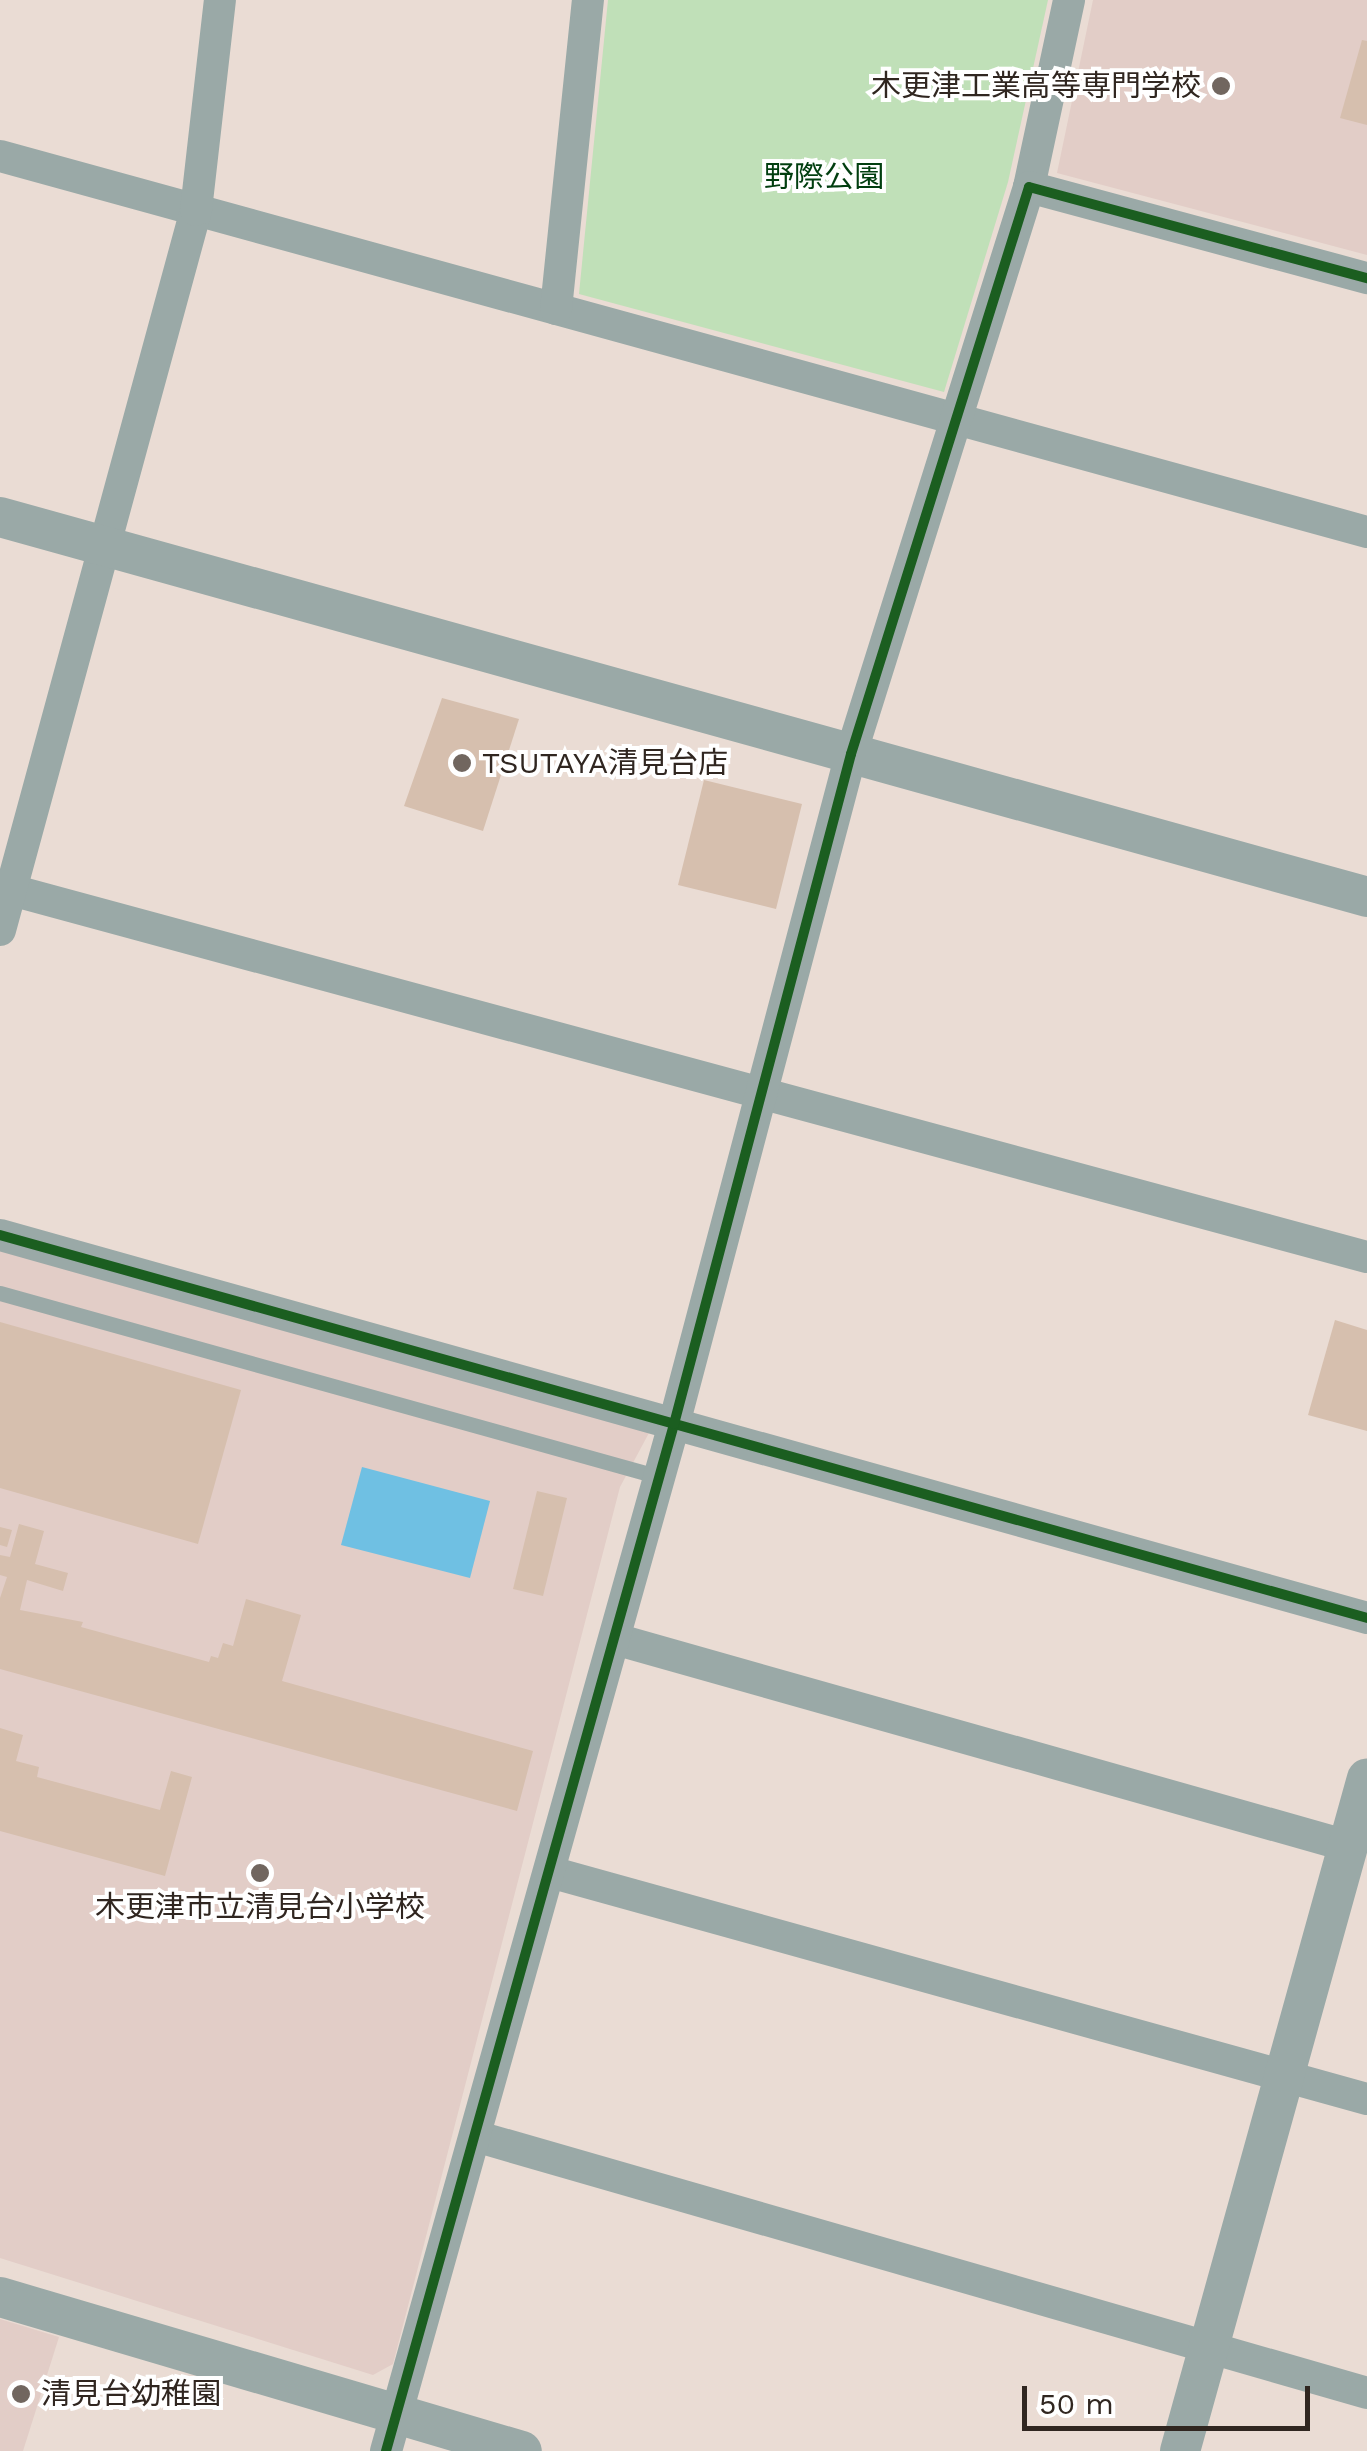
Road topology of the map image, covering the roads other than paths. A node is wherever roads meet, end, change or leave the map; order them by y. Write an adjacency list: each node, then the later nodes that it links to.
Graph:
1 (220, 0): 6 (street)
2 (588, 0): 8 (street)
3 (1069, 0): 5 (street)
4 (0, 156): 6 (street)
5 (1029, 187): 7 (street); 9 (street)
6 (196, 210): 8 (street); 12 (street)
7 (1367, 278)
8 (556, 309): 9 (street)
9 (957, 419): 11 (street); 13 (street)
10 (0, 517): 12 (street)
11 (1367, 532)
12 (105, 546): 13 (street); 14 (street)
13 (851, 754): 15 (street); 17 (street)
14 (5, 889): 16 (street); 17 (street)
15 (1367, 897)
16 (0, 930)
17 (762, 1093): 19 (street); 21 (street)
18 (0, 1236): 21 (street)
19 (1367, 1257)
20 (0, 1294): 22 (lane)
21 (674, 1424): 22 (street); 23 (street)
22 (660, 1477): 24 (street)
23 (1367, 1618)
24 (615, 1639): 25 (street); 26 (street)
25 (1360, 1813): 27 (street)
26 (550, 1872): 27 (street); 29 (street)
27 (1285, 2076): 28 (street); 31 (street)
28 (1367, 2099)
29 (475, 2136): 31 (street); 33 (street)
30 (0, 2297): 33 (street)
31 (1208, 2347): 32 (street); 35 (street)
32 (1367, 2393)
33 (391, 2432): 34 (street)
34 (522, 2451)
35 (1180, 2451)

